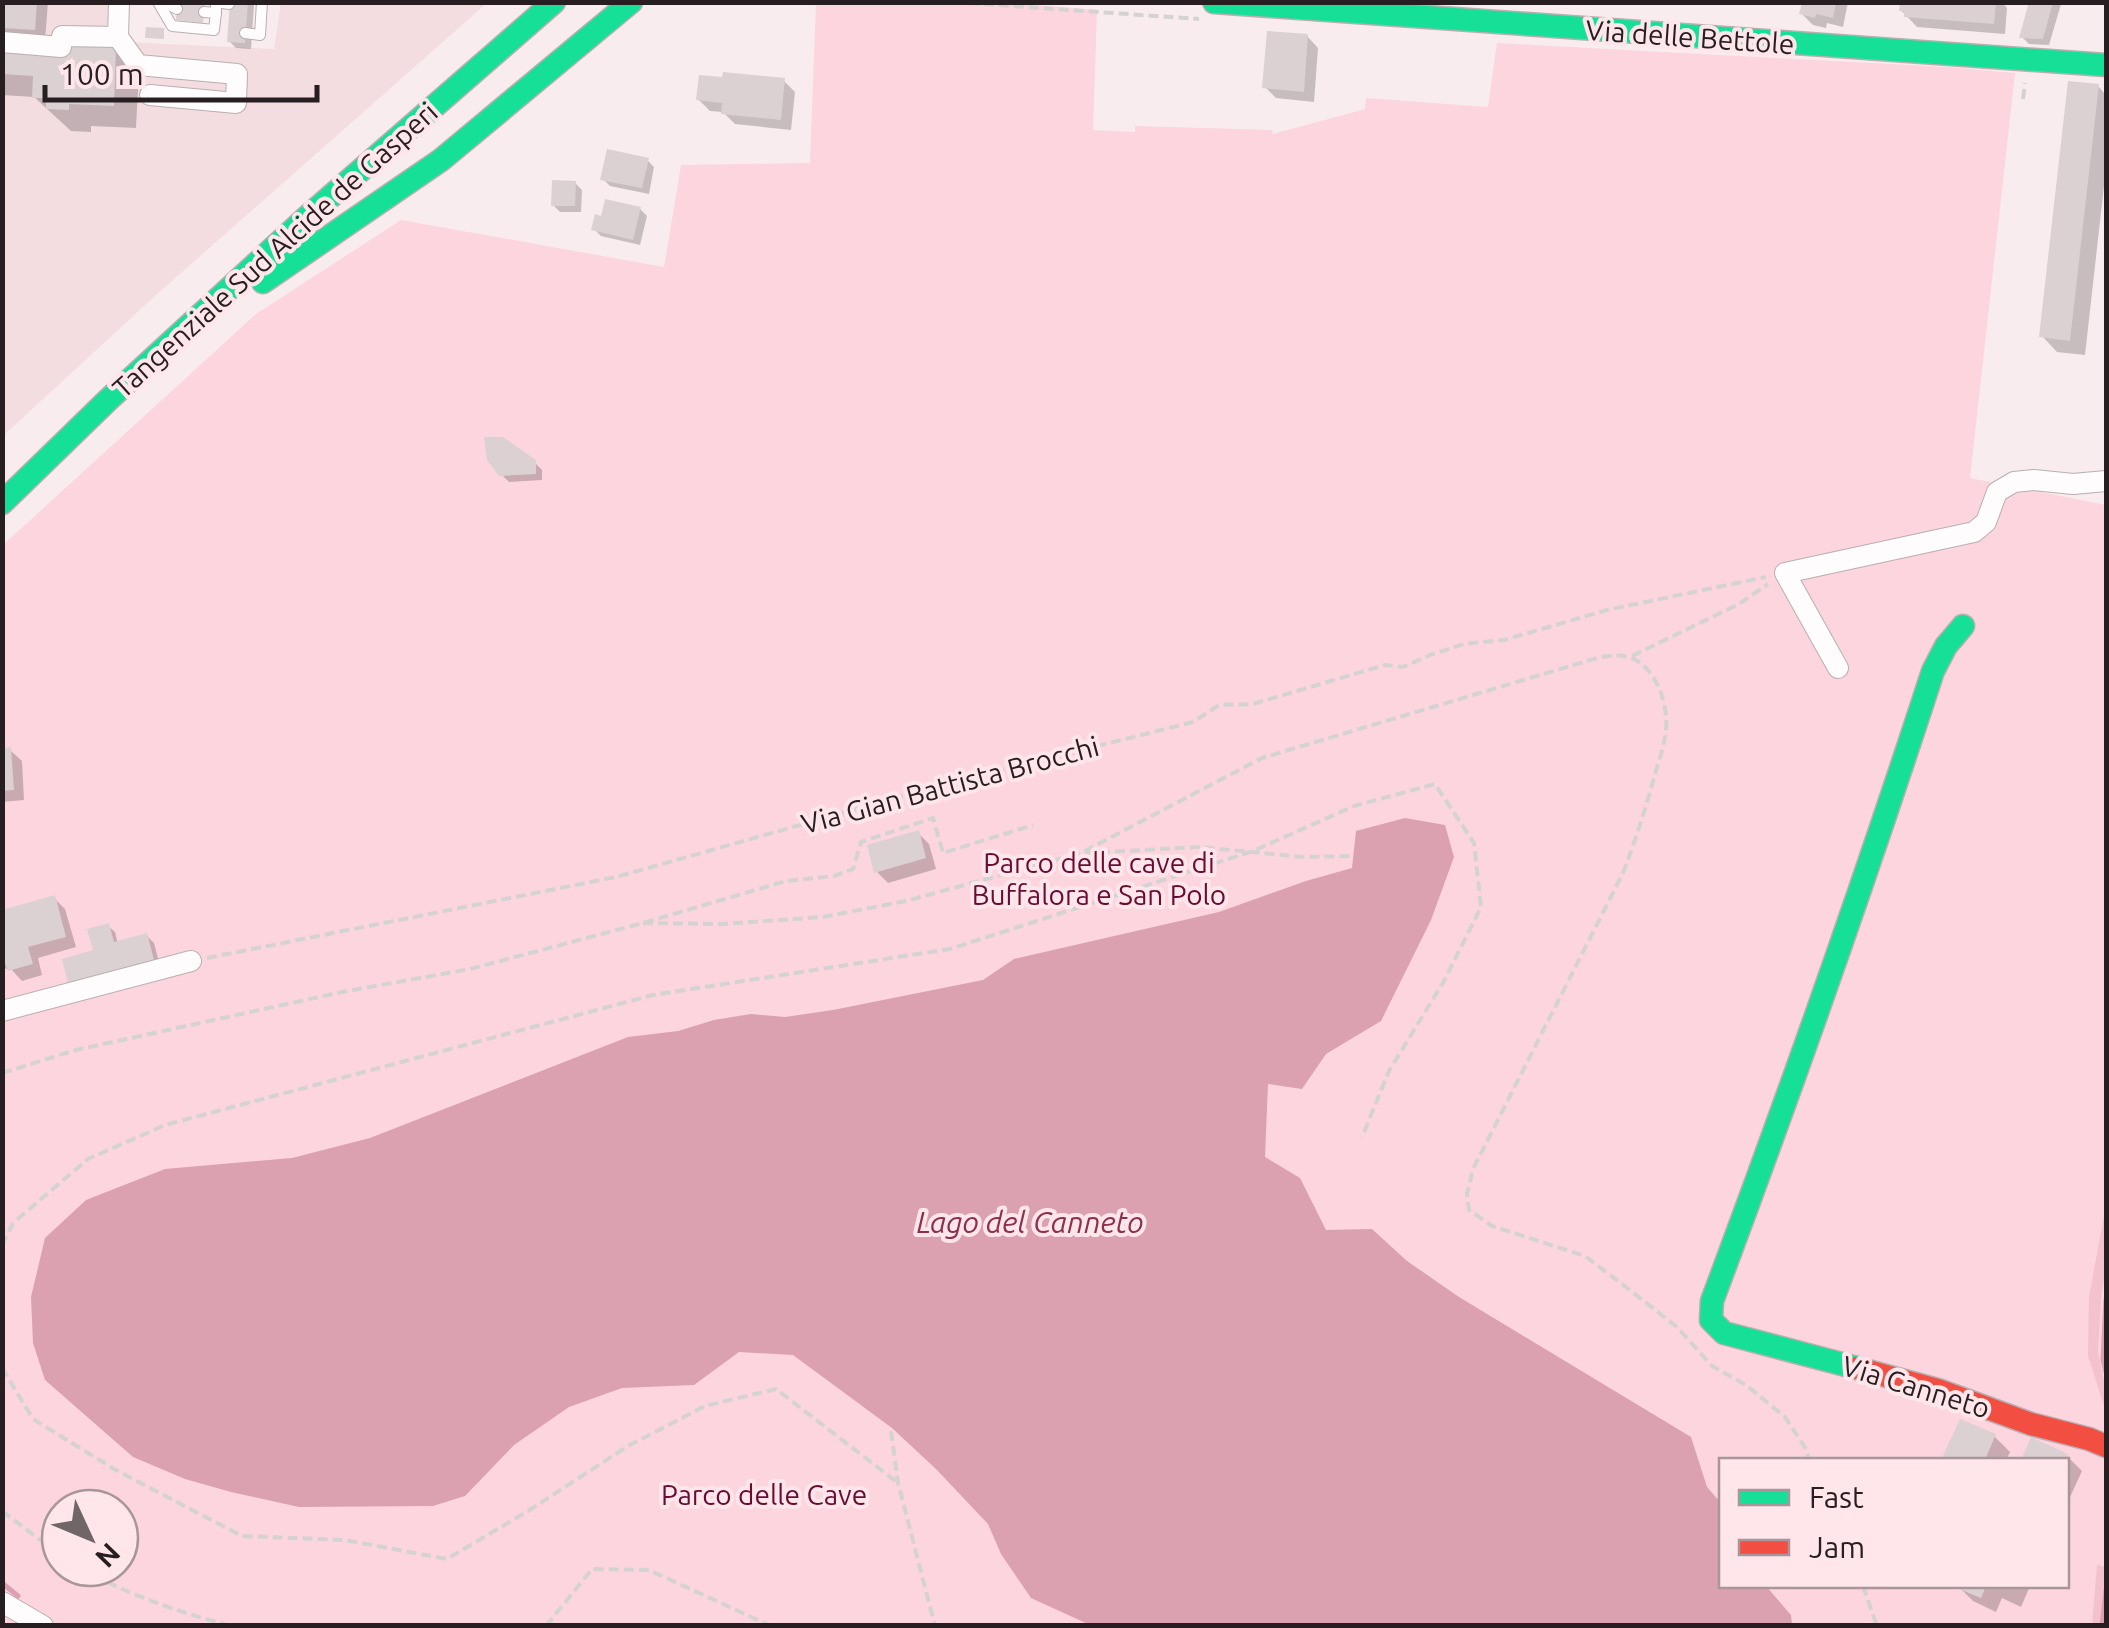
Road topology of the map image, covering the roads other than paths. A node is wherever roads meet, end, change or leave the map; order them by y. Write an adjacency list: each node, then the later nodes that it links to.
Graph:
1 (119, 2): 18 (street)
2 (161, 2): 10 (lane); 15 (lane)
3 (630, 2): 23 (main road)
4 (1214, 2): 20 (main road, Via delle Bettole)
5 (519, 3): 22 (main road, Tangenziale Sud Alcide de Gasperi)
6 (230, 4): 11 (lane)
7 (262, 4): 9 (lane); 14 (lane)
8 (552, 4): 23 (main road, Tangenziale Sud Alcide de Gasperi)
9 (248, 5)
10 (177, 9)
11 (212, 14): 12 (lane); 15 (lane)
12 (228, 18)
13 (246, 19): 14 (lane)
14 (261, 20): 17 (lane)
15 (214, 30): 16 (lane)
16 (228, 32)
17 (246, 33)
18 (118, 37): 19 (street); 21 (street)
19 (2, 42)
20 (2106, 65)
21 (150, 95)
22 (263, 228)
23 (108, 400): 25 (main road, Tangenziale Sud Alcide de Gasperi)
24 (2106, 481): 27 (street)
25 (2, 503)
26 (1963, 626): 30 (main road, Via Canneto)
27 (1838, 668)
28 (191, 961): 29 (street)
29 (2, 1011)
30 (2106, 1446)
31 (2, 1602): 32 (street)
32 (42, 1626)

